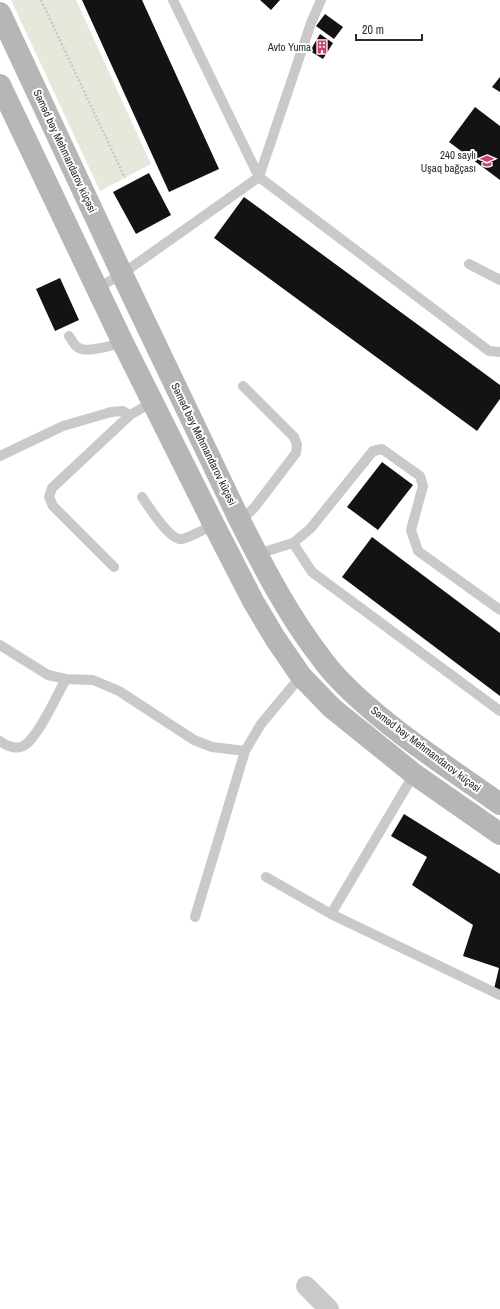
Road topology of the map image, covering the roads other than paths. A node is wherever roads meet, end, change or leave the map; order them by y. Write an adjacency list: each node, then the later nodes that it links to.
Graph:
1 (173, 0): 5 (lane)
2 (321, 0): 5 (lane)
3 (0, 13): 7 (main road, Səməd bəy Mehmandarov küçəsi)
4 (0, 85): 9 (main road)
5 (259, 177): 7 (lane); 12 (lane)
6 (469, 264): 8 (lane)
7 (122, 274): 9 (lane); 18 (main road, Səməd bəy Mehmandarov küçəsi)
8 (500, 280)
9 (96, 289): 11 (main road)
10 (69, 336): 11 (lane)
11 (123, 343): 14 (main road)
12 (500, 352)
13 (243, 386): 18 (lane)
14 (152, 402): 15 (lane); 19 (main road)
15 (130, 415): 16 (lane); 22 (lane)
16 (0, 456)
17 (142, 497): 19 (lane)
18 (240, 521): 21 (main road, Səməd bəy Mehmandarov küçəsi)
19 (214, 525): 25 (main road)
20 (293, 543): 21 (lane); 23 (lane); 27 (lane)
21 (257, 554): 31 (main road, Səməd bəy Mehmandarov küçəsi)
22 (114, 567)
23 (500, 610)
24 (0, 645): 26 (lane)
25 (301, 676): 29 (lane); 30 (main road)
26 (66, 679): 28 (lane); 29 (lane)
27 (500, 711)
28 (0, 741)
29 (245, 751): 35 (lane)
30 (414, 774): 32 (main road); 34 (lane)
31 (500, 804)
32 (500, 834)
33 (266, 877): 34 (lane)
34 (331, 914): 36 (lane)
35 (195, 917)
36 (500, 995)
37 (306, 1286): 38 (street)
38 (328, 1309)

